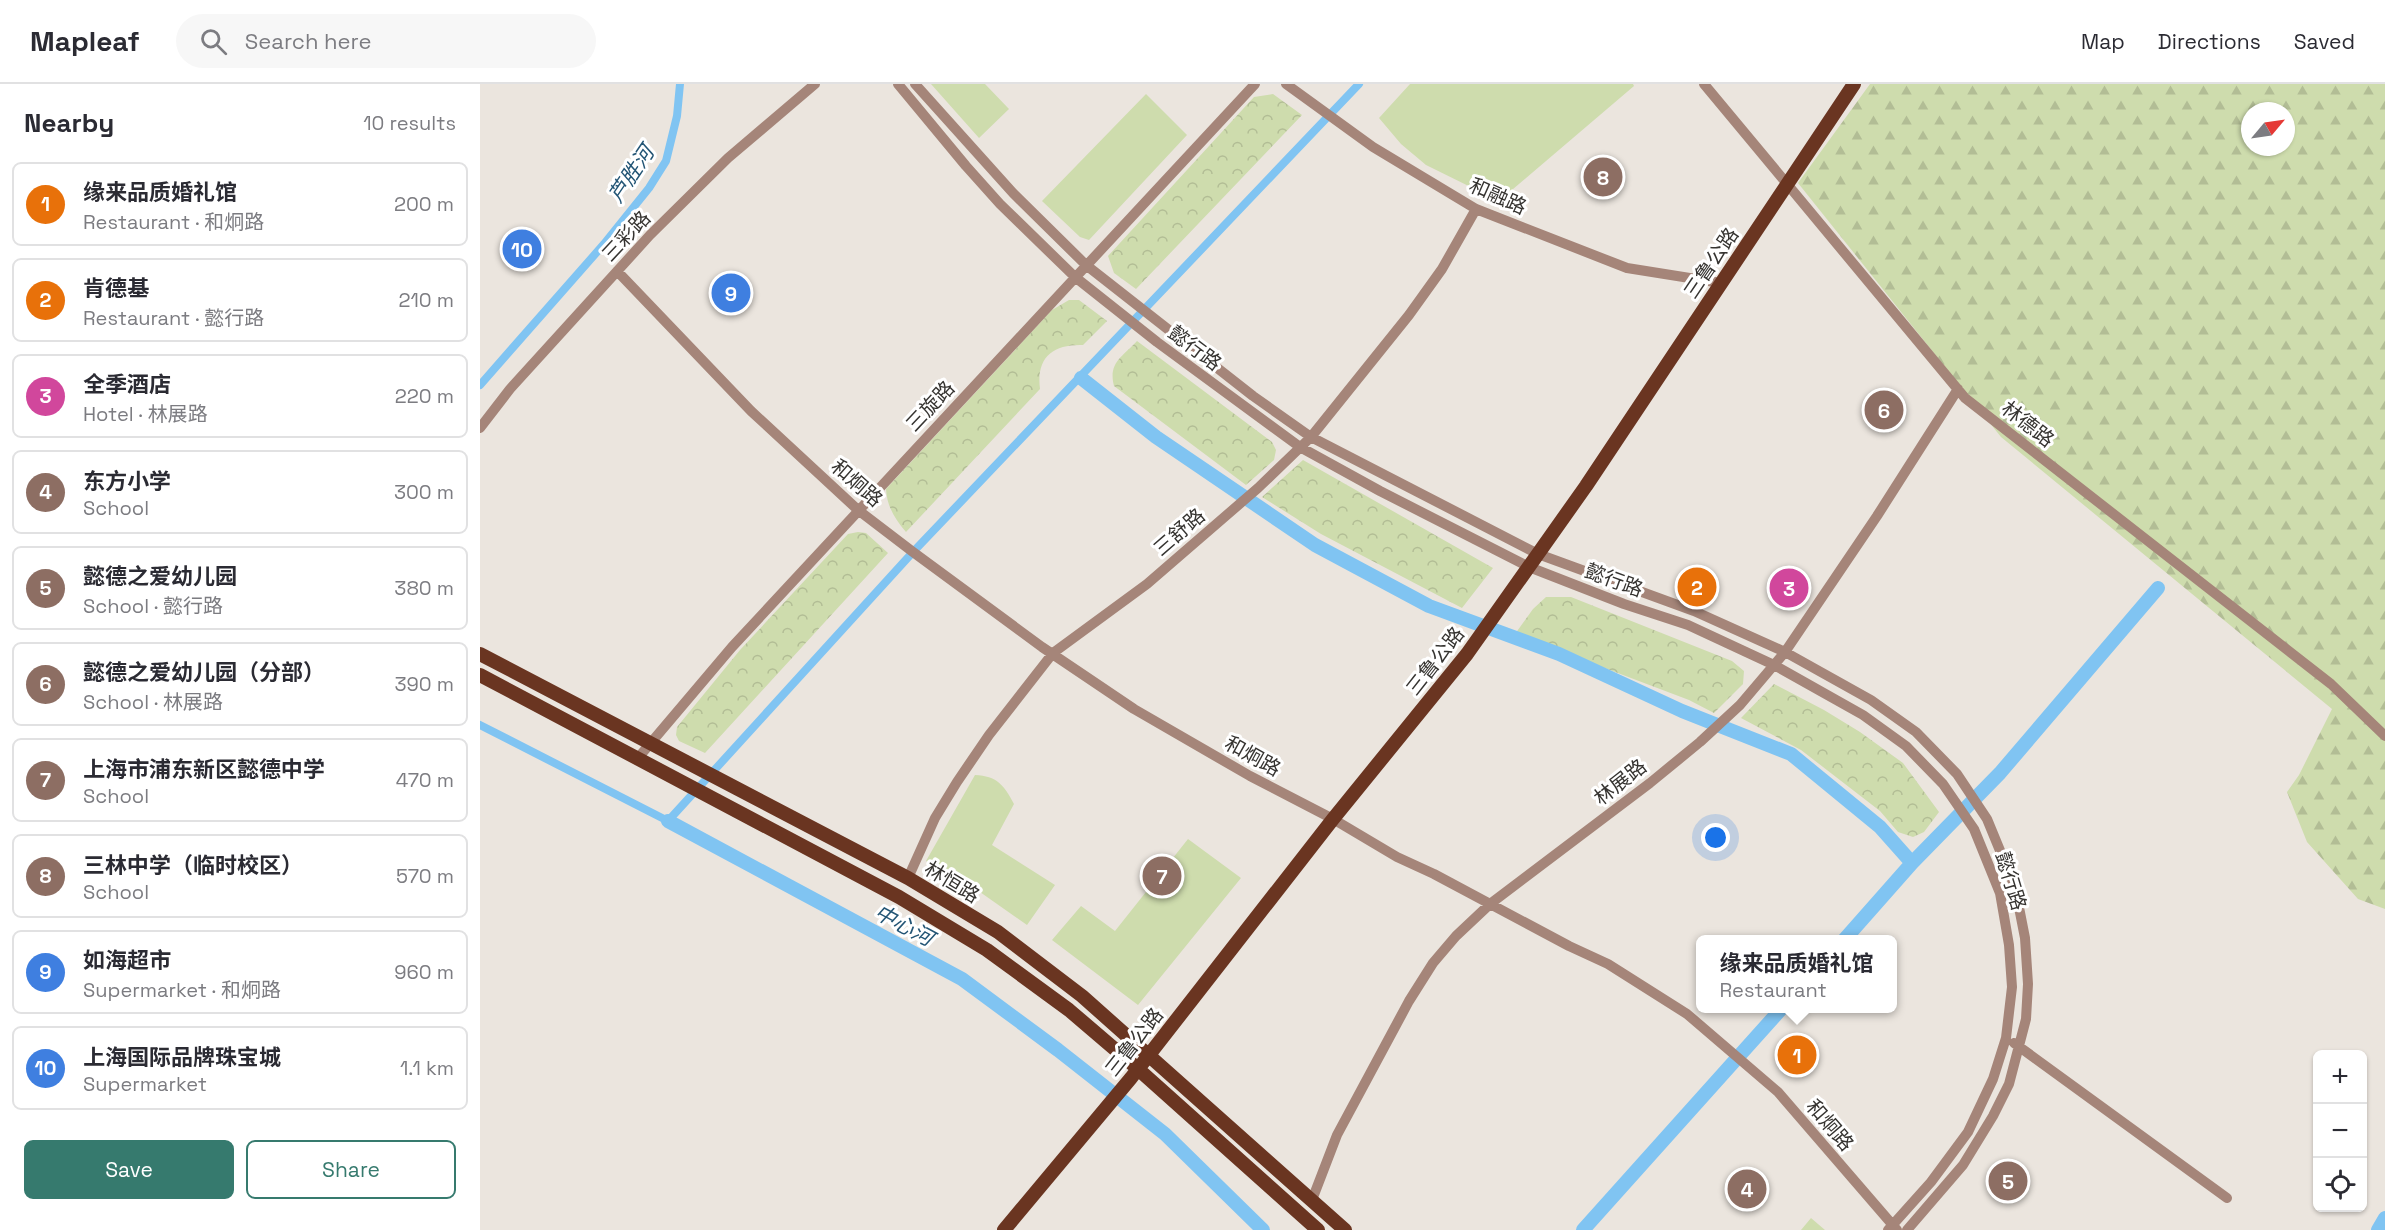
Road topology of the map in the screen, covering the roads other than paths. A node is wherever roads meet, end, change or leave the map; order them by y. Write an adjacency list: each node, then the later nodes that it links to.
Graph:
1 (815, 84): 11 (street, 三彩路)
2 (898, 84): 12 (street, 懿行路)
3 (915, 84): 10 (street, 懿行路)
4 (1255, 84): 10 (street, 三旋路)
5 (1286, 84): 9 (street, 和融路)
6 (1704, 84): 8 (street, 林德路)
7 (1854, 84): 8 (main road, 三鲁公路)
8 (1787, 184): 13 (main road, 三鲁公路); 14 (street, 林德路)
9 (1476, 209): 13 (street, 和融路); 16 (street, 三舒路)
10 (1086, 265): 12 (street, 三旋路); 16 (street, 懿行路)
11 (617, 271): 15 (street, 三彩路); 18 (street, 和炯路)
12 (1075, 277): 17 (street, 懿行路); 18 (street, 三旋路)
13 (1721, 283): 19 (main road, 三鲁公路)
14 (1958, 390): 21 (street, 林展路); 26 (street, 林德路)
15 (480, 428)
16 (1311, 436): 17 (street, 三舒路); 19 (street, 懿行路)
17 (1300, 447): 20 (street, 懿行路); 22 (street, 三舒路)
18 (858, 510): 22 (street, 和炯路); 27 (street, 三旋路)
19 (1538, 554): 20 (main road, 三鲁公路); 21 (street, 懿行路)
20 (1529, 567): 24 (street, 懿行路); 29 (main road, 三鲁公路)
21 (1785, 652): 24 (street, 林展路); 33 (street, 懿行路)
22 (1053, 653): 29 (street, 和炯路); 30 (street, 三舒路)
23 (480, 654): 27 (main road, 林恒路)
24 (1774, 665): 31 (street, 林展路); 32 (street, 懿行路)
25 (480, 675): 28 (main road, 林恒路)
26 (2385, 736)
27 (649, 743): 28 (street, 三旋路); 30 (main road, 林恒路)
28 (638, 758): 35 (main road, 林恒路)
29 (1333, 819): 31 (street, 和炯路); 34 (main road, 三鲁公路)
30 (908, 878): 34 (main road, 林恒路)
31 (1490, 904): 37 (street, 林展路); 38 (street, 和炯路)
32 (2006, 1038): 33 (street); 38 (street, 懿行路)
33 (2019, 1047): 36 (street); 42 (street, 懿行路)
34 (1149, 1055): 35 (main road, 三鲁公路); 37 (main road, 林恒路)
35 (1134, 1073): 39 (main road, 三鲁公路); 40 (main road, 林恒路)
36 (2227, 1198)
37 (1312, 1200): 41 (main road, 林恒路)
38 (1892, 1228)
39 (1004, 1230)
40 (1318, 1230)
41 (1345, 1230)
42 (1907, 1230)

